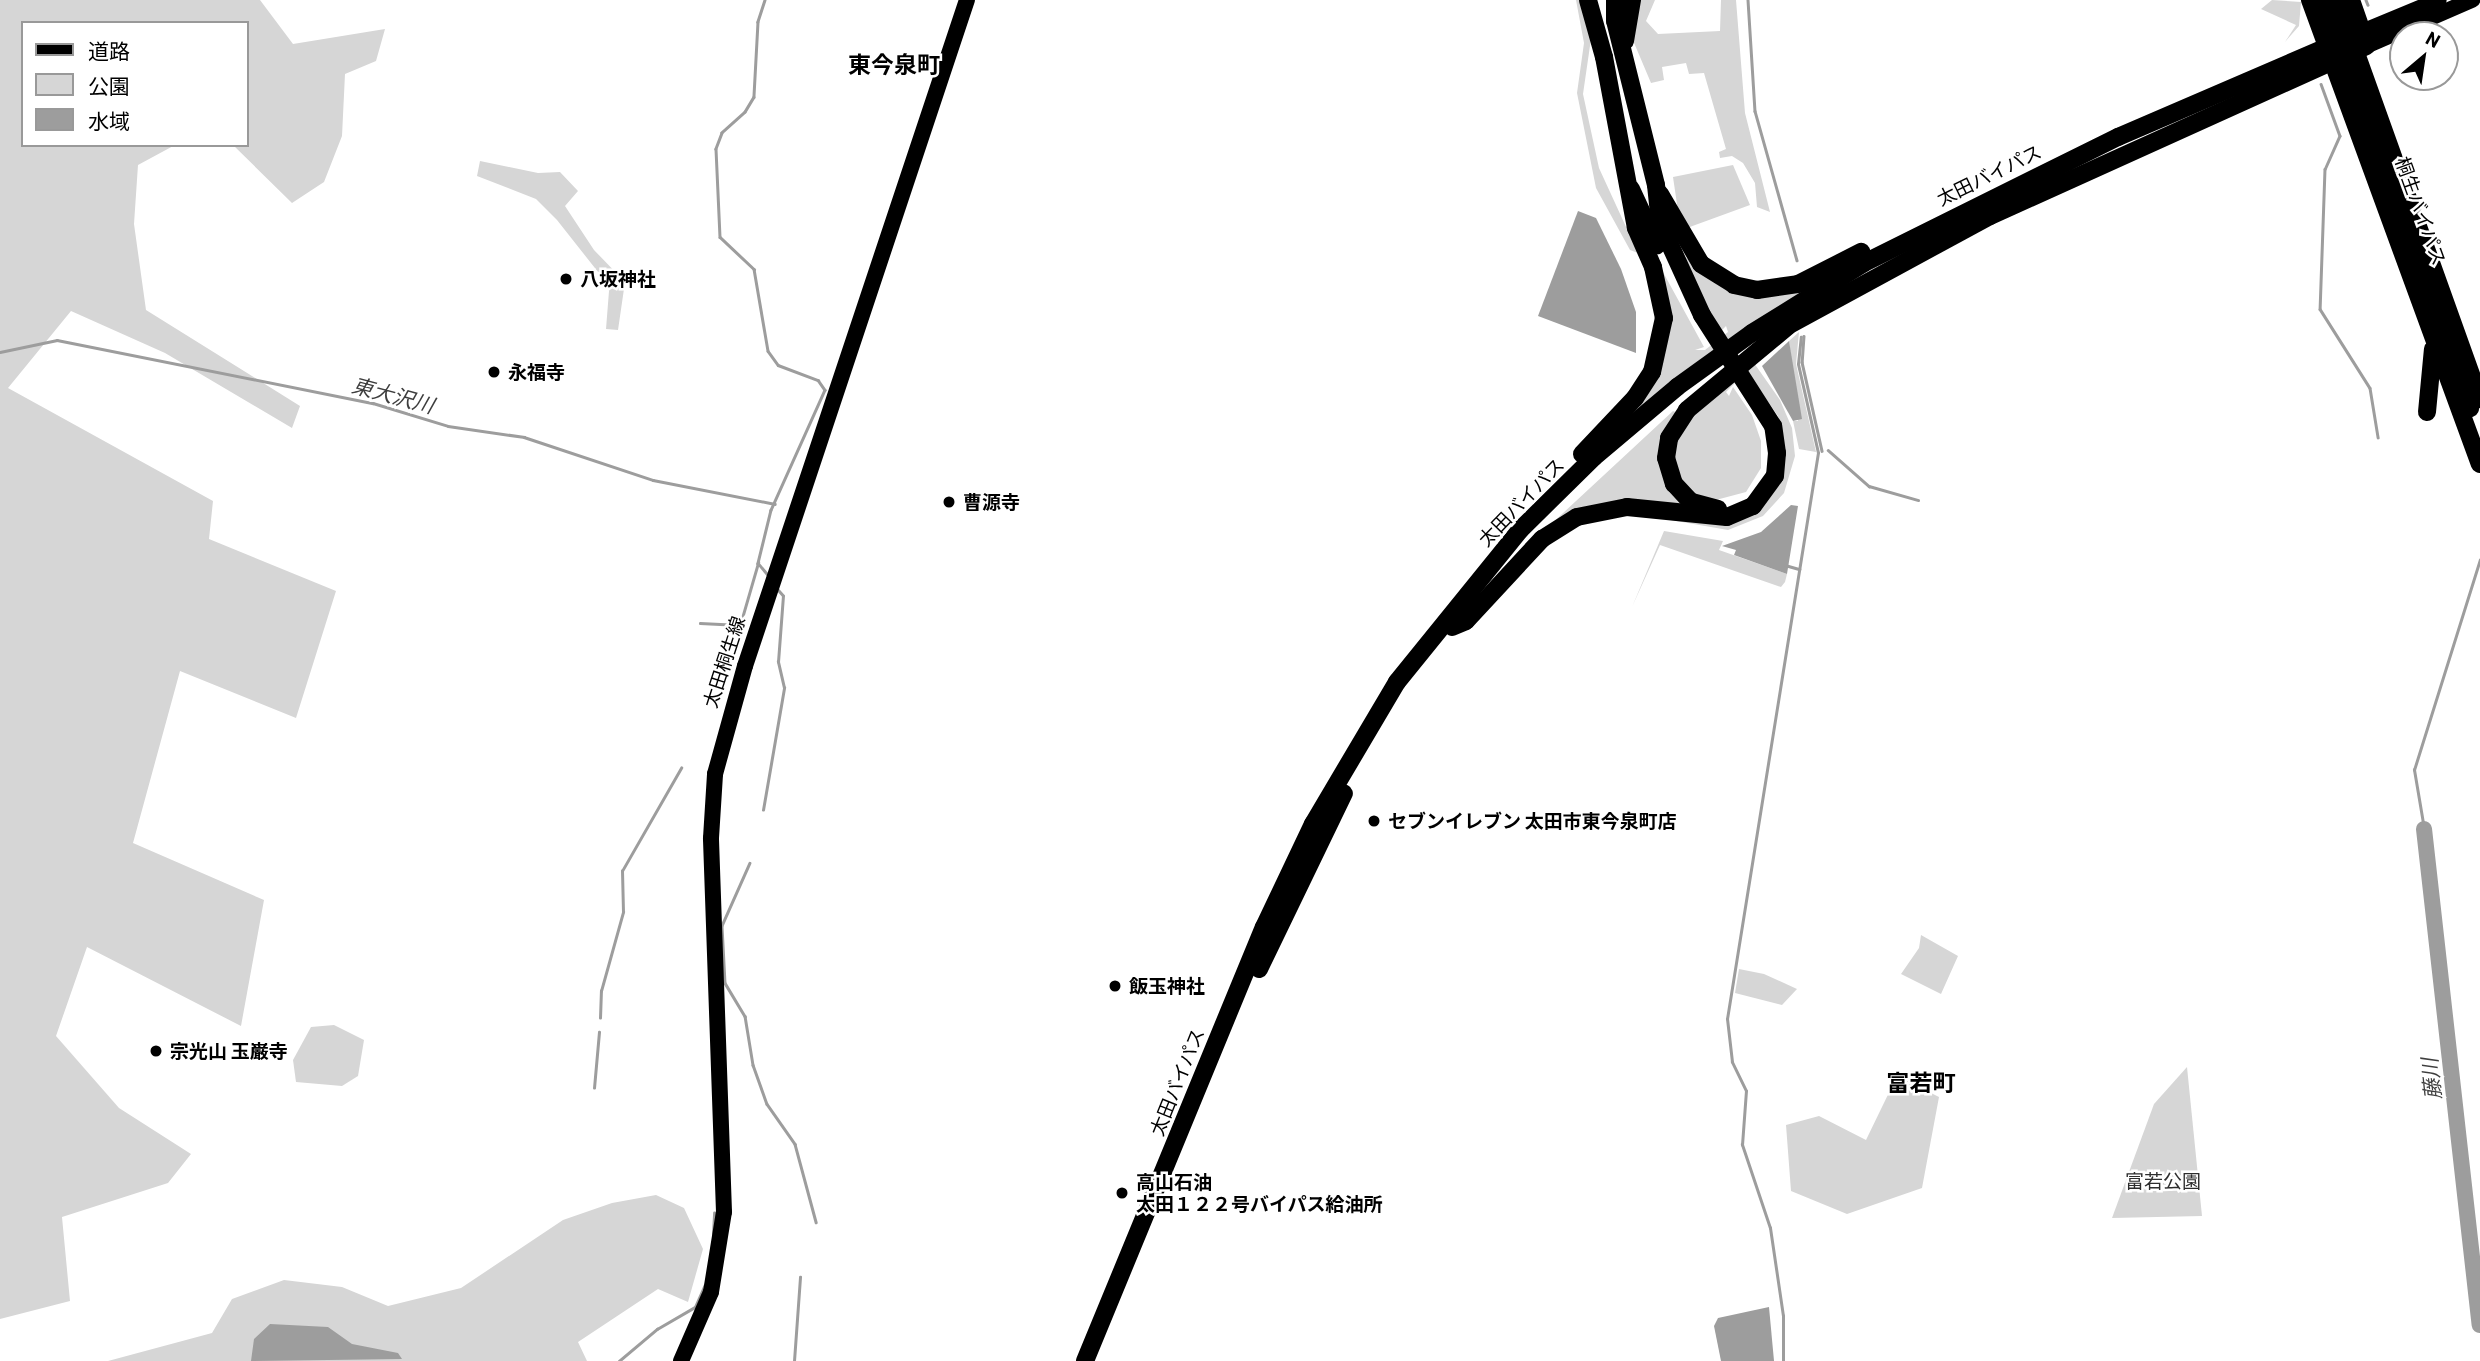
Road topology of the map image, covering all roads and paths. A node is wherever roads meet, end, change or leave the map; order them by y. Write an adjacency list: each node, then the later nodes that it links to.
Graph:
1 (967, 0): 31 (main road, 太田桐生線)
2 (1588, 0): 14 (highway)
3 (1605, 0): 14 (highway)
4 (1615, 0): 12 (highway)
5 (1632, 0): 12 (highway)
6 (2310, 0): 10 (highway)
7 (2323, 0): 10 (highway, 桐生バイパス)
8 (2439, 0): 11 (main road)
9 (2472, 0): 11 (main road)
10 (2336, 12): 11 (highway); 13 (highway); 15 (highway, 桐生バイパス); 16 (highway)
11 (2364, 39): 13 (highway, 太田バイパス); 23 (highway)
12 (1624, 54): 17 (highway)
13 (2329, 54): 16 (highway, 太田バイパス); 20 (highway, 太田バイパス); 22 (highway)
14 (1604, 57): 18 (highway)
15 (2356, 75): 25 (highway, 桐生バイパス); 27 (highway, 桐生バイパス)
16 (2172, 112): 19 (highway, 太田バイパス)
17 (1656, 185): 19 (highway); 21 (highway)
18 (1631, 189): 21 (highway); 29 (highway)
19 (1983, 200): 29 (highway, 太田バイパス)
20 (1796, 319): 24 (highway); 30 (highway, 太田バイパス)
21 (1714, 341): 24 (highway)
22 (2434, 348): 26 (highway); 26 (highway)
23 (2480, 374)
24 (1740, 379): 30 (highway)
25 (2480, 399)
26 (2456, 404): 28 (highway)
27 (2480, 436)
28 (2480, 464)
29 (1521, 530): 32 (highway, 太田バイパス)
30 (1452, 627): 33 (highway, 太田バイパス)
31 (681, 1361)
32 (1085, 1361)
33 (1098, 1361)

